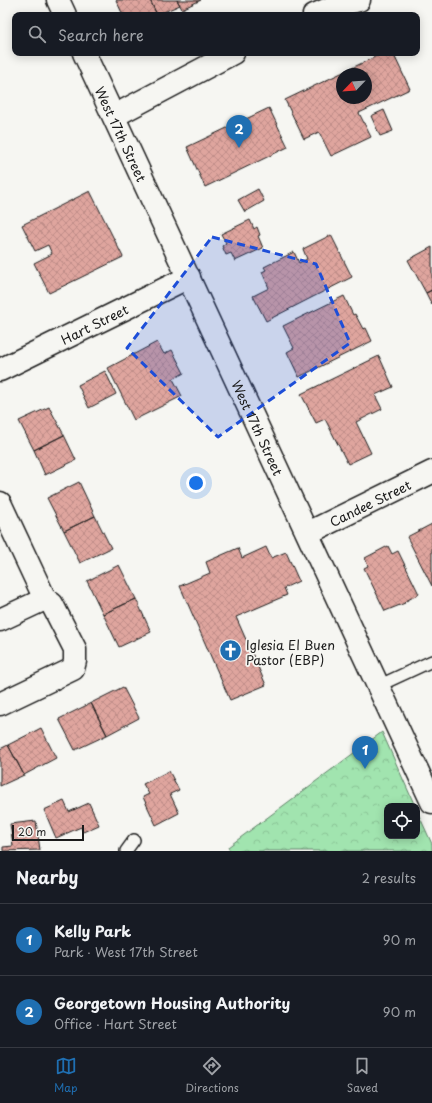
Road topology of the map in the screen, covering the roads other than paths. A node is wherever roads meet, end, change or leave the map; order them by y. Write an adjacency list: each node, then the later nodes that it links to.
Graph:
1 (58, 0): 3 (street)
2 (359, 0): 4 (street)
3 (64, 12)
4 (321, 12)
5 (85, 56): 7 (street, West 17th Street)
6 (227, 56): 7 (street)
7 (114, 116): 8 (street, West 17th Street)
8 (189, 277): 9 (street, Hart Street); 12 (street, West 17th Street)
9 (0, 370)
10 (432, 472): 12 (street, Candee Street)
11 (0, 503): 13 (street)
12 (308, 533): 16 (street, West 17th Street)
13 (45, 600): 14 (street); 17 (street)
14 (0, 620)
15 (432, 661): 16 (lane)
16 (378, 686): 18 (street, West 17th Street)
17 (0, 704)
18 (432, 802)
19 (134, 840): 20 (lane)
20 (126, 851)

